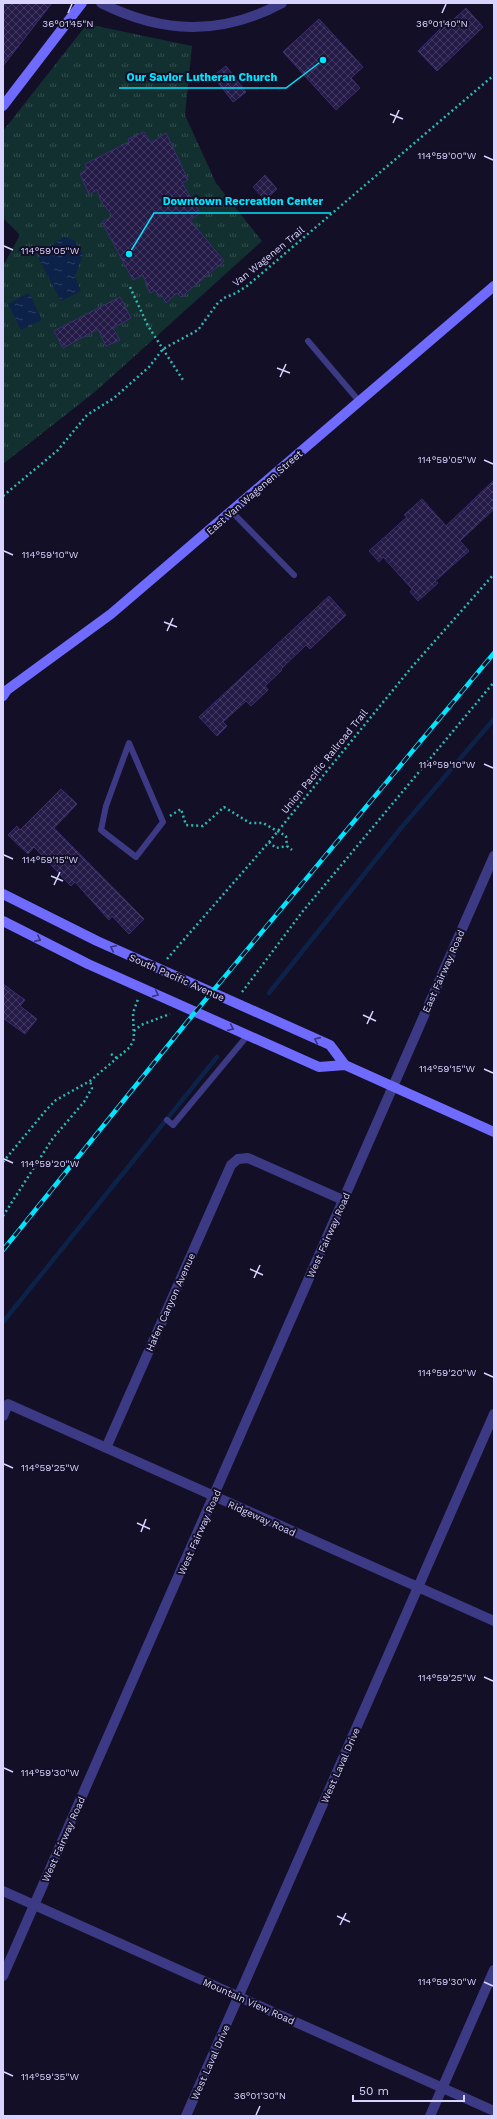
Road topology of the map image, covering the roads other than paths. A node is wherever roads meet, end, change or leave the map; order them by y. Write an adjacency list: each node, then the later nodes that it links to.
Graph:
1 (82, 3): 4 (street)
2 (102, 3): 3 (street)
3 (282, 3)
4 (4, 103)
5 (494, 286): 7 (street, East Van Wagenen Street)
6 (308, 341): 7 (lane)
7 (360, 401): 8 (street, East Van Wagenen Street)
8 (231, 511): 9 (lane); 10 (street, East Van Wagenen Street)
9 (294, 575)
10 (4, 692)
11 (163, 822): 11 (lane)
12 (494, 856): 17 (street, East Fairway Road)
13 (3, 894): 16 (street, South Pacific Avenue, one-way to 13)
14 (3, 921): 15 (street, South Pacific Avenue, one-way to 15)
15 (248, 1035): 16 (street, South Pacific Avenue); 18 (lane)
16 (345, 1065): 17 (street, South Pacific Avenue)
17 (393, 1087): 19 (street, South Pacific Avenue); 20 (street, West Fairway Road)
18 (167, 1120)
19 (494, 1132)
20 (344, 1200): 23 (street, Hafen Canyon Avenue); 24 (street, West Fairway Road)
21 (494, 1414): 25 (street, West Laval Drive)
22 (3, 1416): 23 (street, Ridgeway Road)
23 (106, 1448): 24 (street, Ridgeway Road)
24 (214, 1496): 25 (street, Ridgeway Road); 28 (street, West Fairway Road)
25 (418, 1587): 26 (street, Ridgeway Road); 31 (street, West Laval Drive)
26 (494, 1621)
27 (3, 1891): 28 (street, Mountain View Road)
28 (34, 1905): 30 (street, West Fairway Road); 31 (street, Mountain View Road)
29 (494, 1970): 32 (street)
30 (3, 1976)
31 (239, 1996): 32 (street, Mountain View Road); 34 (street, West Laval Drive)
32 (442, 2088): 33 (street, Mountain View Road); 35 (street)
33 (494, 2111)
34 (186, 2116)
35 (430, 2116)

